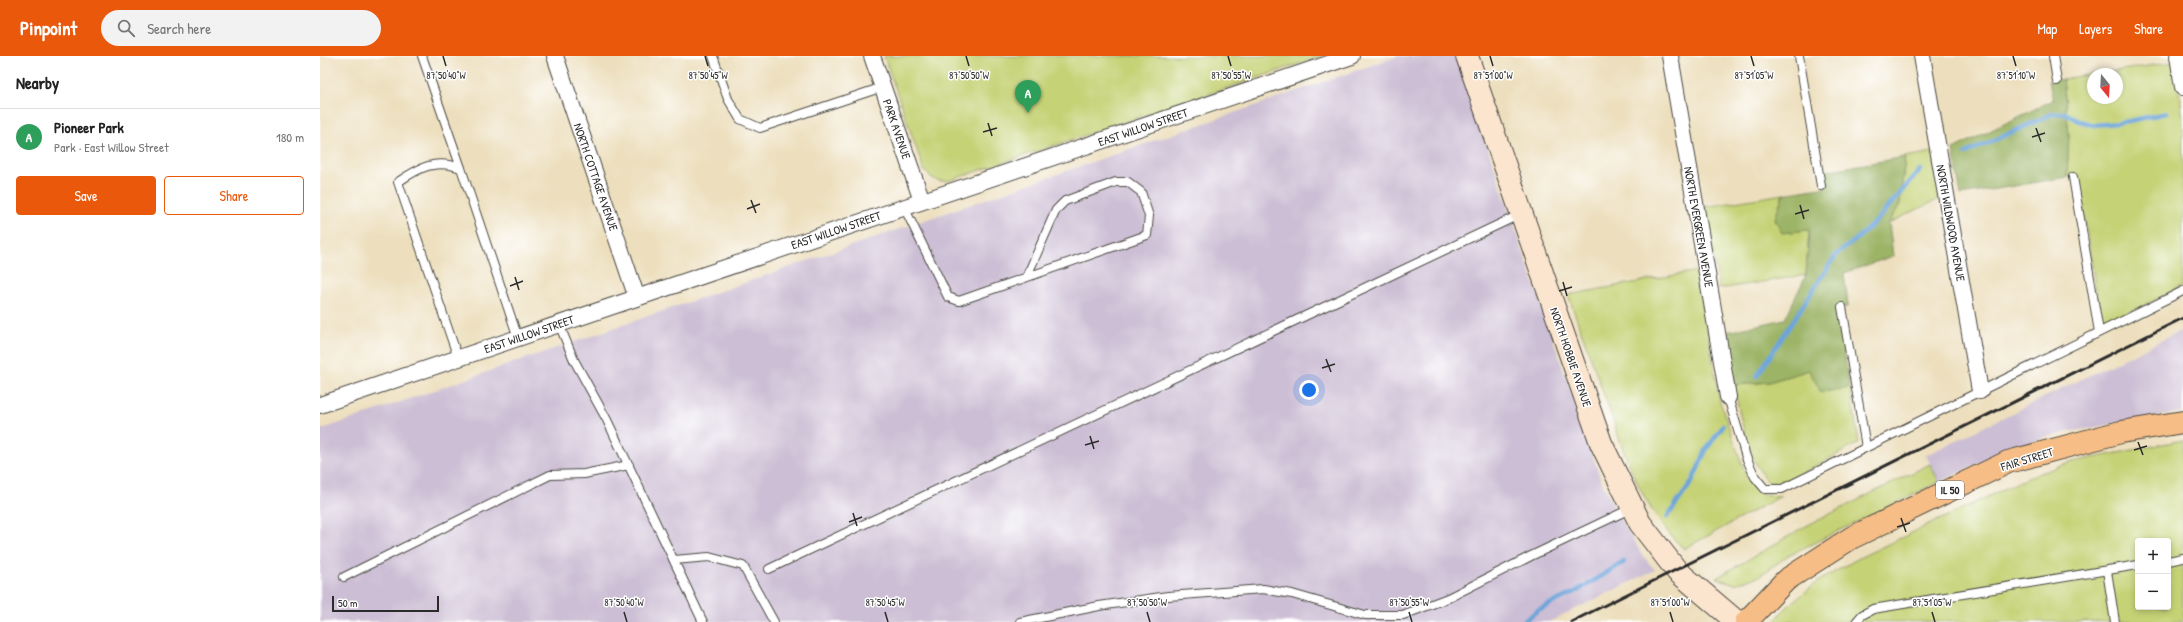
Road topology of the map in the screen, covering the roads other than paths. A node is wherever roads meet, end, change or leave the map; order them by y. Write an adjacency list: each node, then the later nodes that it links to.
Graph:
1 (422, 56): 15 (lane)
2 (555, 56): 23 (street, NORTH COTTAGE AVENUE)
3 (714, 56): 13 (lane)
4 (872, 56): 13 (street, PARK AVENUE)
5 (1352, 56): 18 (street, EAST WILLOW STREET)
6 (1467, 56): 20 (main road, NORTH HOBBIE AVENUE)
7 (1670, 56): 30 (street, NORTH EVERGREEN AVENUE)
8 (1799, 56): 17 (lane)
9 (1922, 56): 29 (street, NORTH WILDWOOD AVENUE)
10 (2053, 56): 12 (lane)
11 (2178, 56): 14 (street)
12 (2057, 81)
13 (883, 87): 18 (street, PARK AVENUE)
14 (2183, 87)
15 (461, 168): 27 (lane); 28 (lane)
16 (2073, 177): 26 (lane)
17 (1821, 186)
18 (922, 201): 19 (street, EAST WILLOW STREET)
19 (904, 207): 21 (lane); 23 (street, EAST WILLOW STREET)
20 (1522, 214): 35 (main road, NORTH HOBBIE AVENUE); 40 (lane)
21 (1027, 276): 21 (lane)
22 (2183, 291): 26 (lane)
23 (637, 298): 25 (street, EAST WILLOW STREET)
24 (1842, 307): 33 (lane)
25 (559, 324): 27 (street, EAST WILLOW STREET); 34 (lane)
26 (2099, 332): 29 (lane)
27 (518, 338): 28 (street, EAST WILLOW STREET)
28 (458, 358): 31 (street, EAST WILLOW STREET)
29 (1980, 391): 33 (lane)
30 (1728, 397): 33 (lane)
31 (320, 405)
32 (2183, 422): 47 (main road, FAIR STREET / IL 50)
33 (1866, 447)
34 (629, 465): 37 (lane); 42 (lane)
35 (1633, 507): 45 (lane); 46 (main road, NORTH HOBBIE AVENUE)
36 (2183, 558): 38 (lane)
37 (674, 560): 43 (lane); 44 (lane)
38 (2171, 560)
39 (2135, 566): 41 (lane)
40 (769, 569)
41 (2107, 570): 48 (lane); 49 (lane)
42 (344, 577)
43 (703, 622)
44 (774, 622)
45 (1020, 622)
46 (1737, 622)
47 (1746, 622)
48 (1856, 622)
49 (2115, 622)

